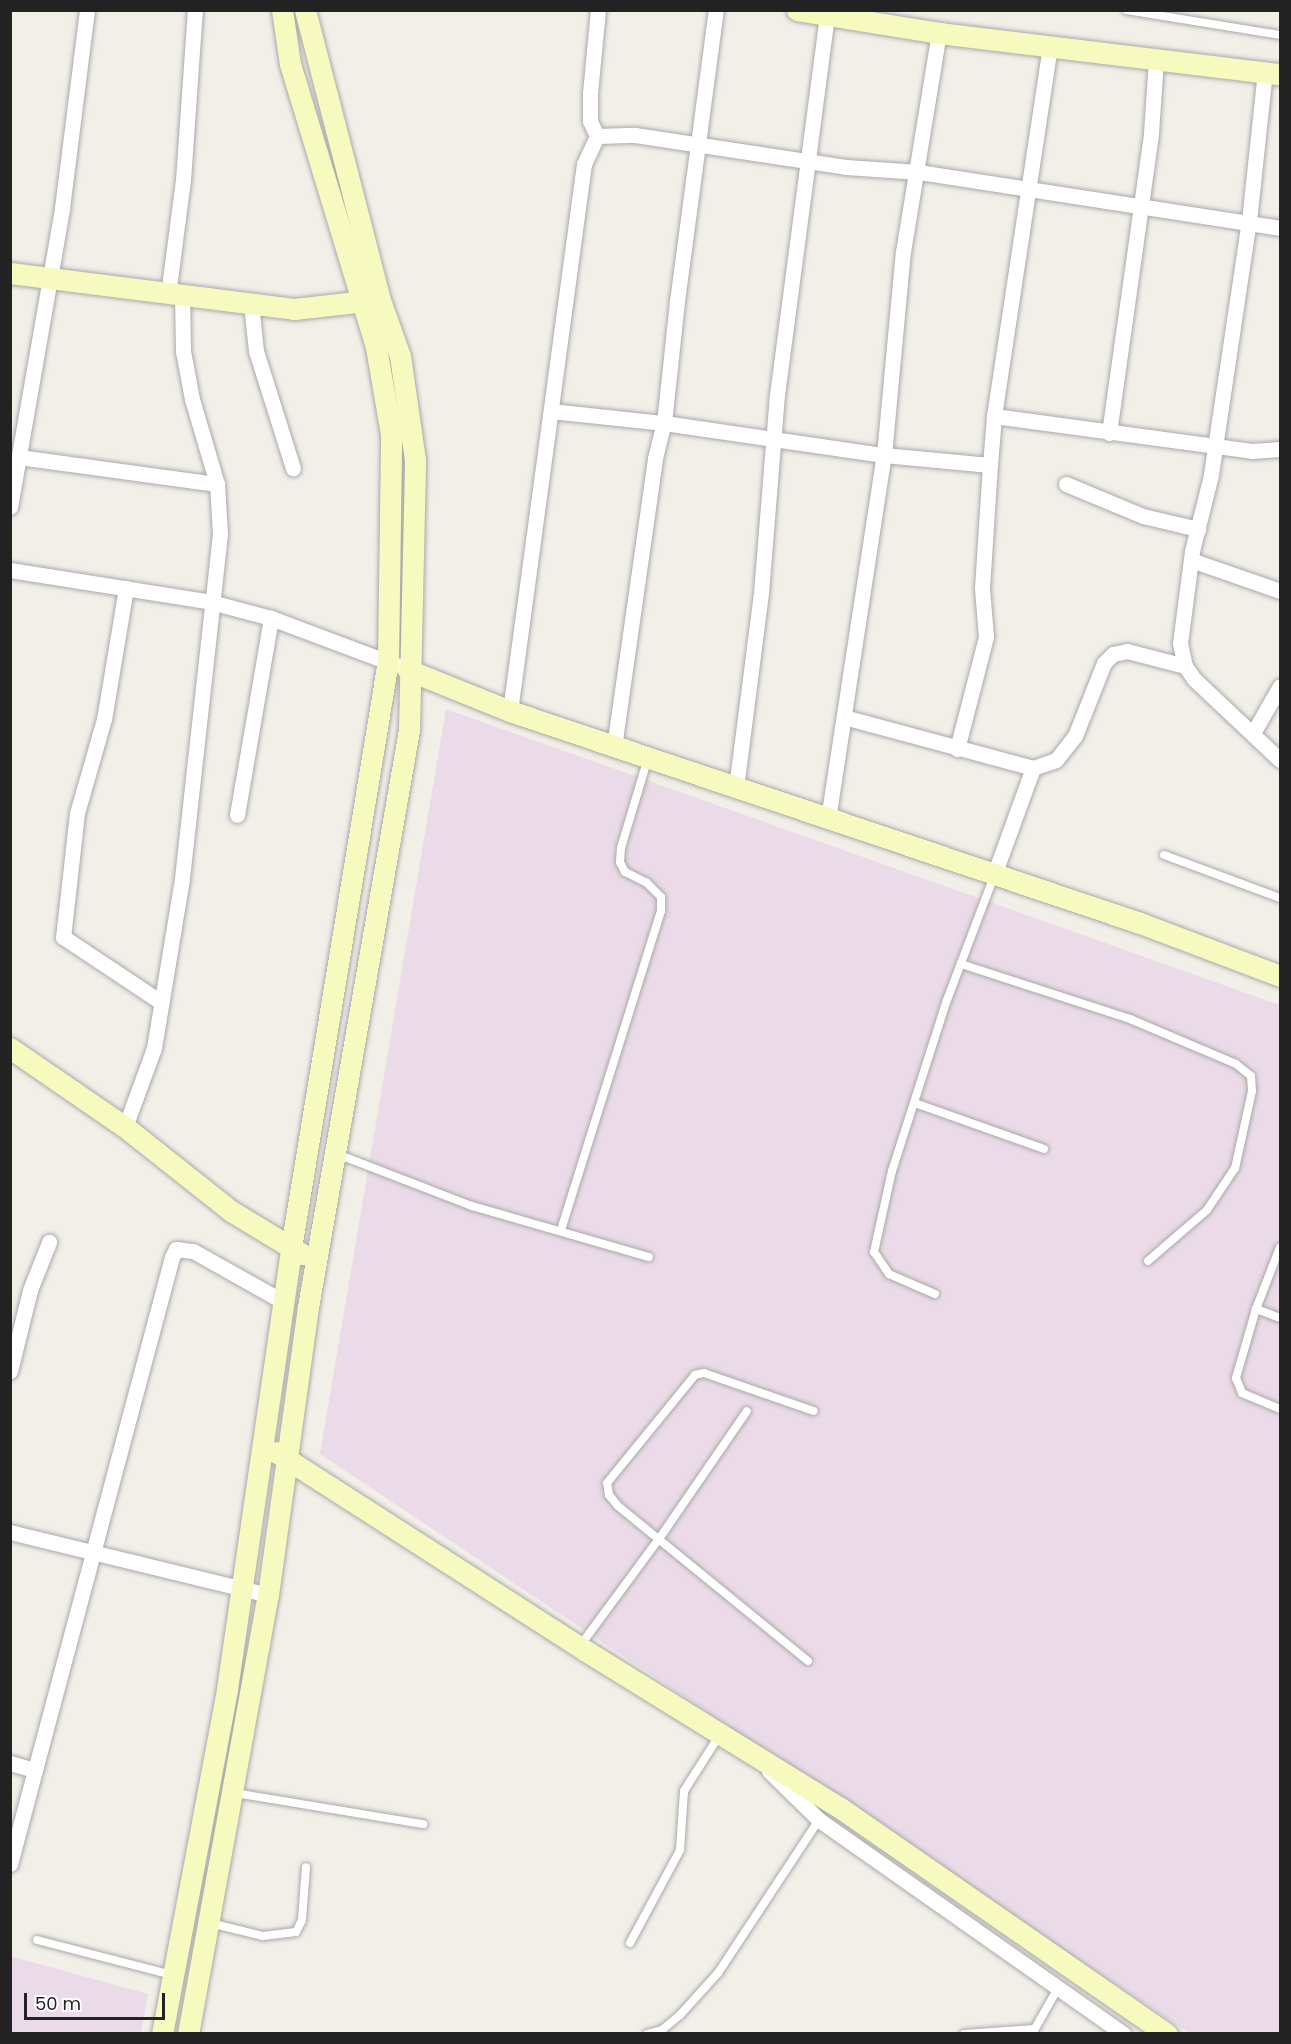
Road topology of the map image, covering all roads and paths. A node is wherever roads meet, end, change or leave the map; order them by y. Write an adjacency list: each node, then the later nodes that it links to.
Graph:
1 (87, 10): 24 (street)
2 (195, 10): 25 (street)
3 (282, 10): 26 (main road)
4 (304, 10): 26 (main road)
5 (598, 10): 15 (street)
6 (716, 10): 16 (street)
7 (797, 10): 9 (main road)
8 (1126, 10): 11 (lane)
9 (827, 16): 10 (main road); 17 (street)
10 (939, 33): 12 (main road); 18 (street)
11 (1281, 35)
12 (1050, 45): 13 (main road); 19 (street)
13 (1156, 60): 14 (main road); 20 (street)
14 (1273, 73): 21 (street)
15 (597, 136): 16 (street); 28 (street)
16 (700, 144): 17 (street); 30 (street)
17 (806, 159): 18 (street); 32 (street)
18 (919, 172): 19 (street); 35 (street)
19 (1028, 186): 20 (street); 29 (street)
20 (1141, 206): 21 (street); 31 (street)
21 (1249, 220): 22 (street); 33 (street)
22 (1281, 228)
23 (10, 273): 24 (main road)
24 (48, 277): 25 (main road); 36 (street)
25 (175, 295): 27 (main road); 39 (street)
26 (370, 301): 27 (main road); 49 (main road); 51 (main road)
27 (251, 304): 38 (street)
28 (550, 411): 30 (street); 53 (street)
29 (994, 416): 31 (street); 37 (street)
30 (664, 423): 32 (street); 56 (street)
31 (1108, 433): 33 (street)
32 (774, 441): 35 (street); 61 (street)
33 (1215, 446): 34 (street); 42 (street)
34 (1281, 449)
35 (884, 455): 37 (street); 54 (street)
36 (19, 457): 39 (street); 41 (street)
37 (990, 465): 57 (street)
38 (293, 468)
39 (216, 484): 47 (street)
40 (1066, 484): 42 (street)
41 (10, 507)
42 (1198, 529): 43 (street)
43 (1191, 560): 46 (street); 50 (street)
44 (10, 570): 45 (street)
45 (126, 588): 47 (street); 69 (street)
46 (1281, 591)
47 (211, 602): 48 (street); 69 (street)
48 (271, 618): 49 (street); 62 (street)
49 (388, 661): 51 (street); 78 (main road)
50 (1185, 666): 55 (street); 60 (street)
51 (408, 670): 53 (main road); 74 (main road)
52 (1281, 686): 55 (street)
53 (510, 711): 56 (main road)
54 (844, 717): 57 (street); 63 (street)
55 (1253, 733): 59 (street)
56 (614, 747): 58 (main road)
57 (957, 749): 60 (street)
58 (648, 758): 61 (main road); 75 (lane)
59 (1281, 760)
60 (1033, 768): 65 (street)
61 (735, 788): 63 (main road)
62 (237, 815)
63 (828, 819): 65 (main road)
64 (1164, 855): 66 (lane)
65 (994, 875): 67 (lane); 68 (main road)
66 (1281, 898)
67 (961, 964): 71 (lane); 80 (lane)
68 (1281, 976)
69 (162, 1002): 72 (street)
70 (10, 1048): 72 (main road)
71 (915, 1103): 73 (lane); 82 (lane)
72 (125, 1127): 78 (main road)
73 (1044, 1149)
74 (336, 1154): 75 (lane); 81 (main road)
75 (561, 1230): 79 (lane)
76 (49, 1242): 86 (street)
77 (1281, 1247): 84 (lane)
78 (291, 1248): 81 (main road); 83 (main road)
79 (649, 1257)
80 (1148, 1261)
81 (316, 1262): 91 (main road)
82 (935, 1293)
83 (282, 1301): 90 (main road); 94 (street)
84 (1256, 1309): 85 (lane); 87 (lane)
85 (1281, 1318)
86 (10, 1371)
87 (1281, 1409)
88 (747, 1411): 93 (lane)
89 (814, 1411): 93 (lane)
90 (263, 1443): 91 (main road); 95 (main road)
91 (286, 1458): 96 (main road); 97 (main road)
92 (10, 1532): 94 (street)
93 (659, 1539): 97 (lane); 98 (lane)
94 (90, 1551): 95 (street); 102 (street)
95 (243, 1589): 96 (street); 111 (main road)
96 (268, 1595): 103 (main road)
97 (579, 1647): 99 (main road)
98 (808, 1661)
99 (720, 1734): 100 (main road); 110 (lane)
100 (751, 1755): 104 (street); 119 (main road)
101 (10, 1763): 102 (street)
102 (35, 1770): 106 (street)
103 (233, 1792): 105 (lane); 108 (main road)
104 (819, 1820): 112 (street); 116 (lane)
105 (423, 1824)
106 (10, 1864)
107 (306, 1867): 108 (lane)
108 (209, 1922): 115 (main road)
109 (37, 1940): 111 (lane)
110 (630, 1943)
111 (173, 1976): 114 (main road)
112 (1058, 1988): 113 (lane); 118 (street)
113 (1033, 2031): 117 (lane)
114 (162, 2034)
115 (188, 2034)
116 (647, 2034)
117 (964, 2034)
118 (1123, 2034)
119 (1167, 2034)

